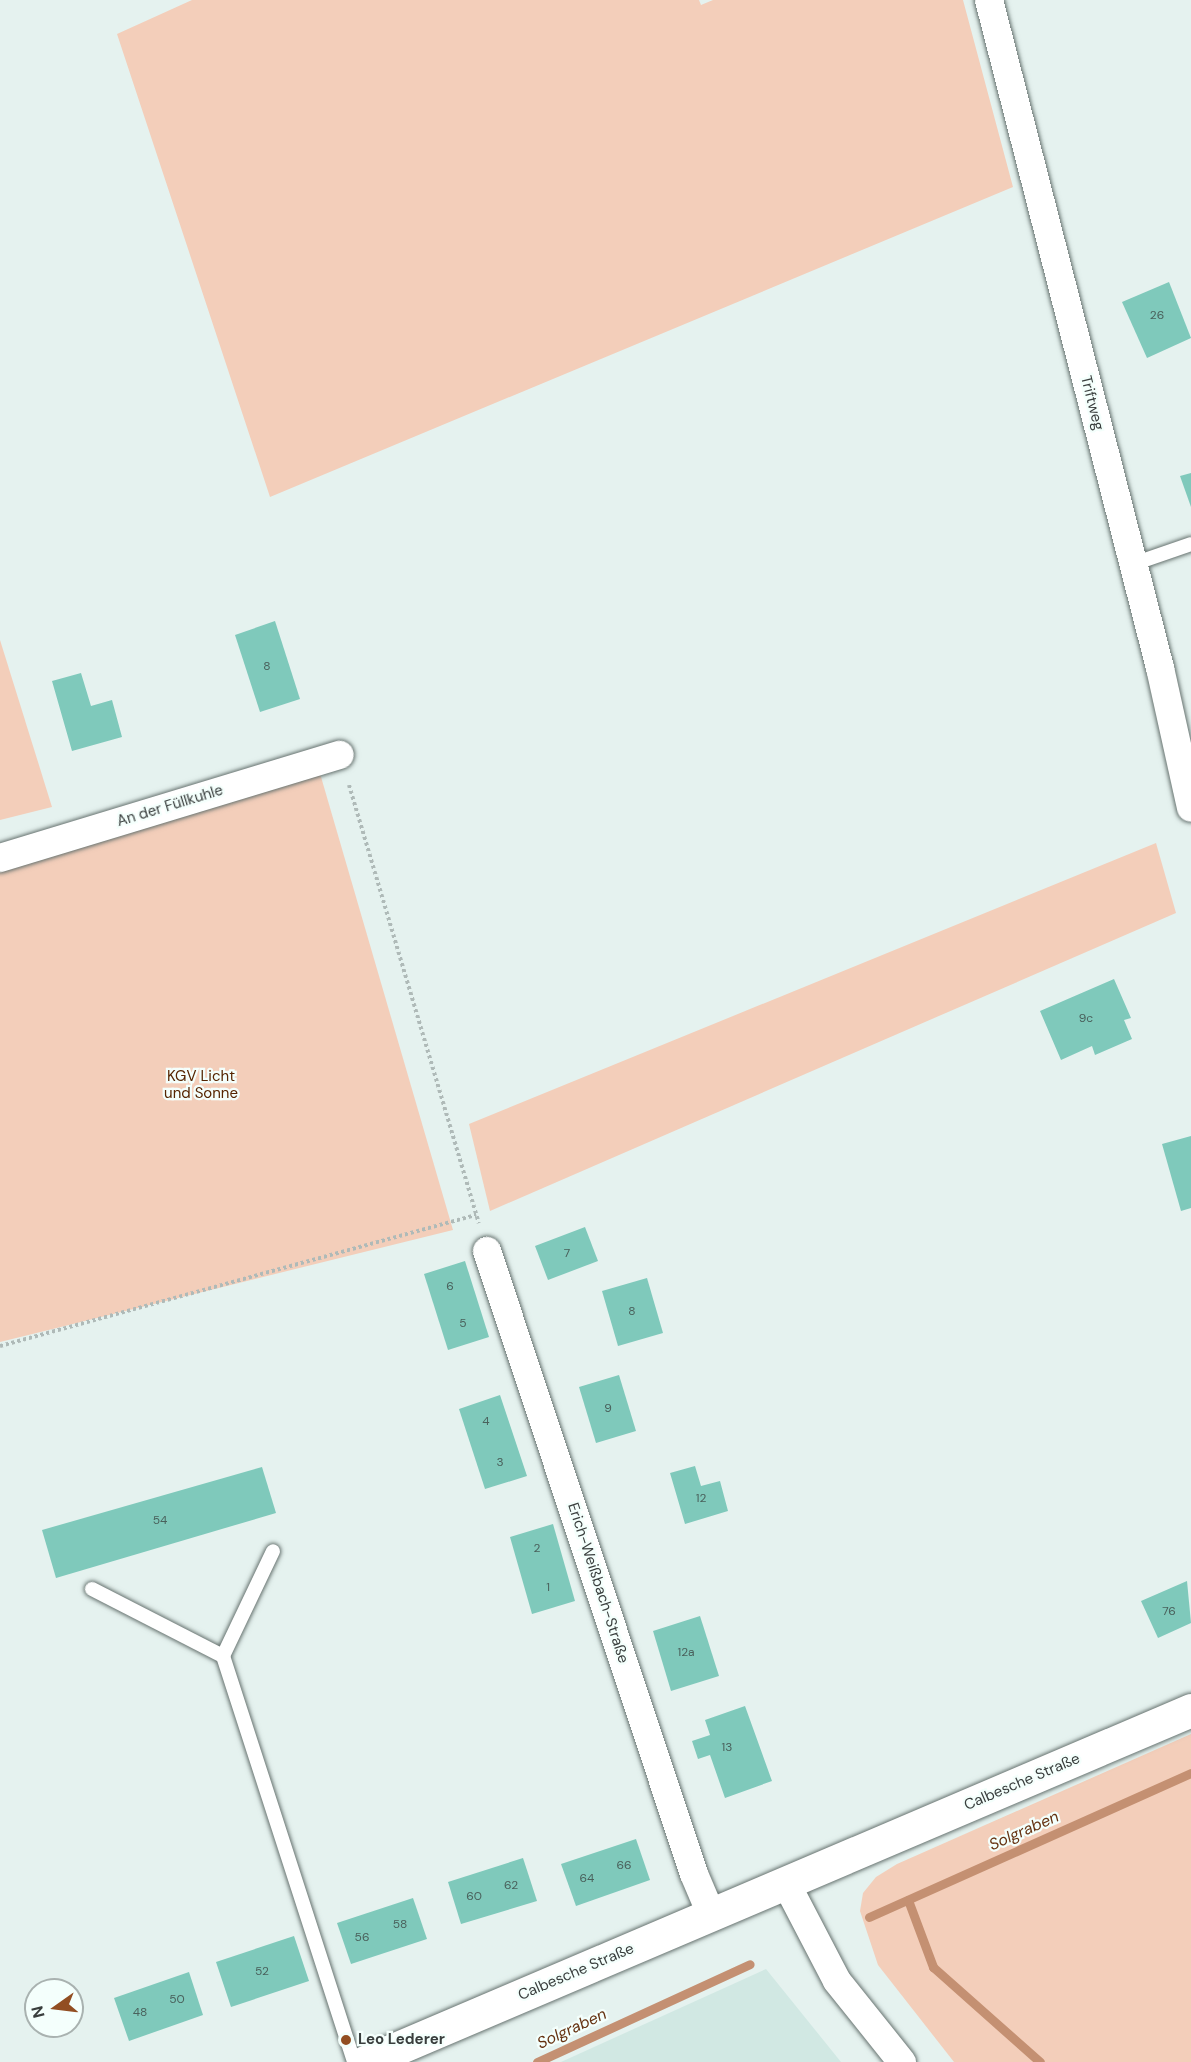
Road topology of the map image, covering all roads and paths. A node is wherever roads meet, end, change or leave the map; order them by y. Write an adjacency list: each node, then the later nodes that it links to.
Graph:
1 (988, 0): 3 (street, Triftweg)
2 (1191, 544): 3 (lane)
3 (1133, 564): 5 (street, Triftweg)
4 (340, 755): 6 (street, An der Füllkuhle); 7 (path)
5 (1191, 808)
6 (0, 858)
7 (476, 1215): 8 (path); 9 (path)
8 (488, 1251): 15 (street, Erich-Weißbach-Straße)
9 (0, 1346)
10 (273, 1551): 12 (lane)
11 (92, 1588): 12 (lane)
12 (223, 1656): 16 (lane)
13 (1191, 1710): 14 (main road, Calbesche Straße)
14 (786, 1883): 15 (main road, Calbesche Straße); 18 (street)
15 (711, 1914): 17 (main road, Calbesche Straße)
16 (354, 2062)
17 (365, 2062)
18 (902, 2062)

